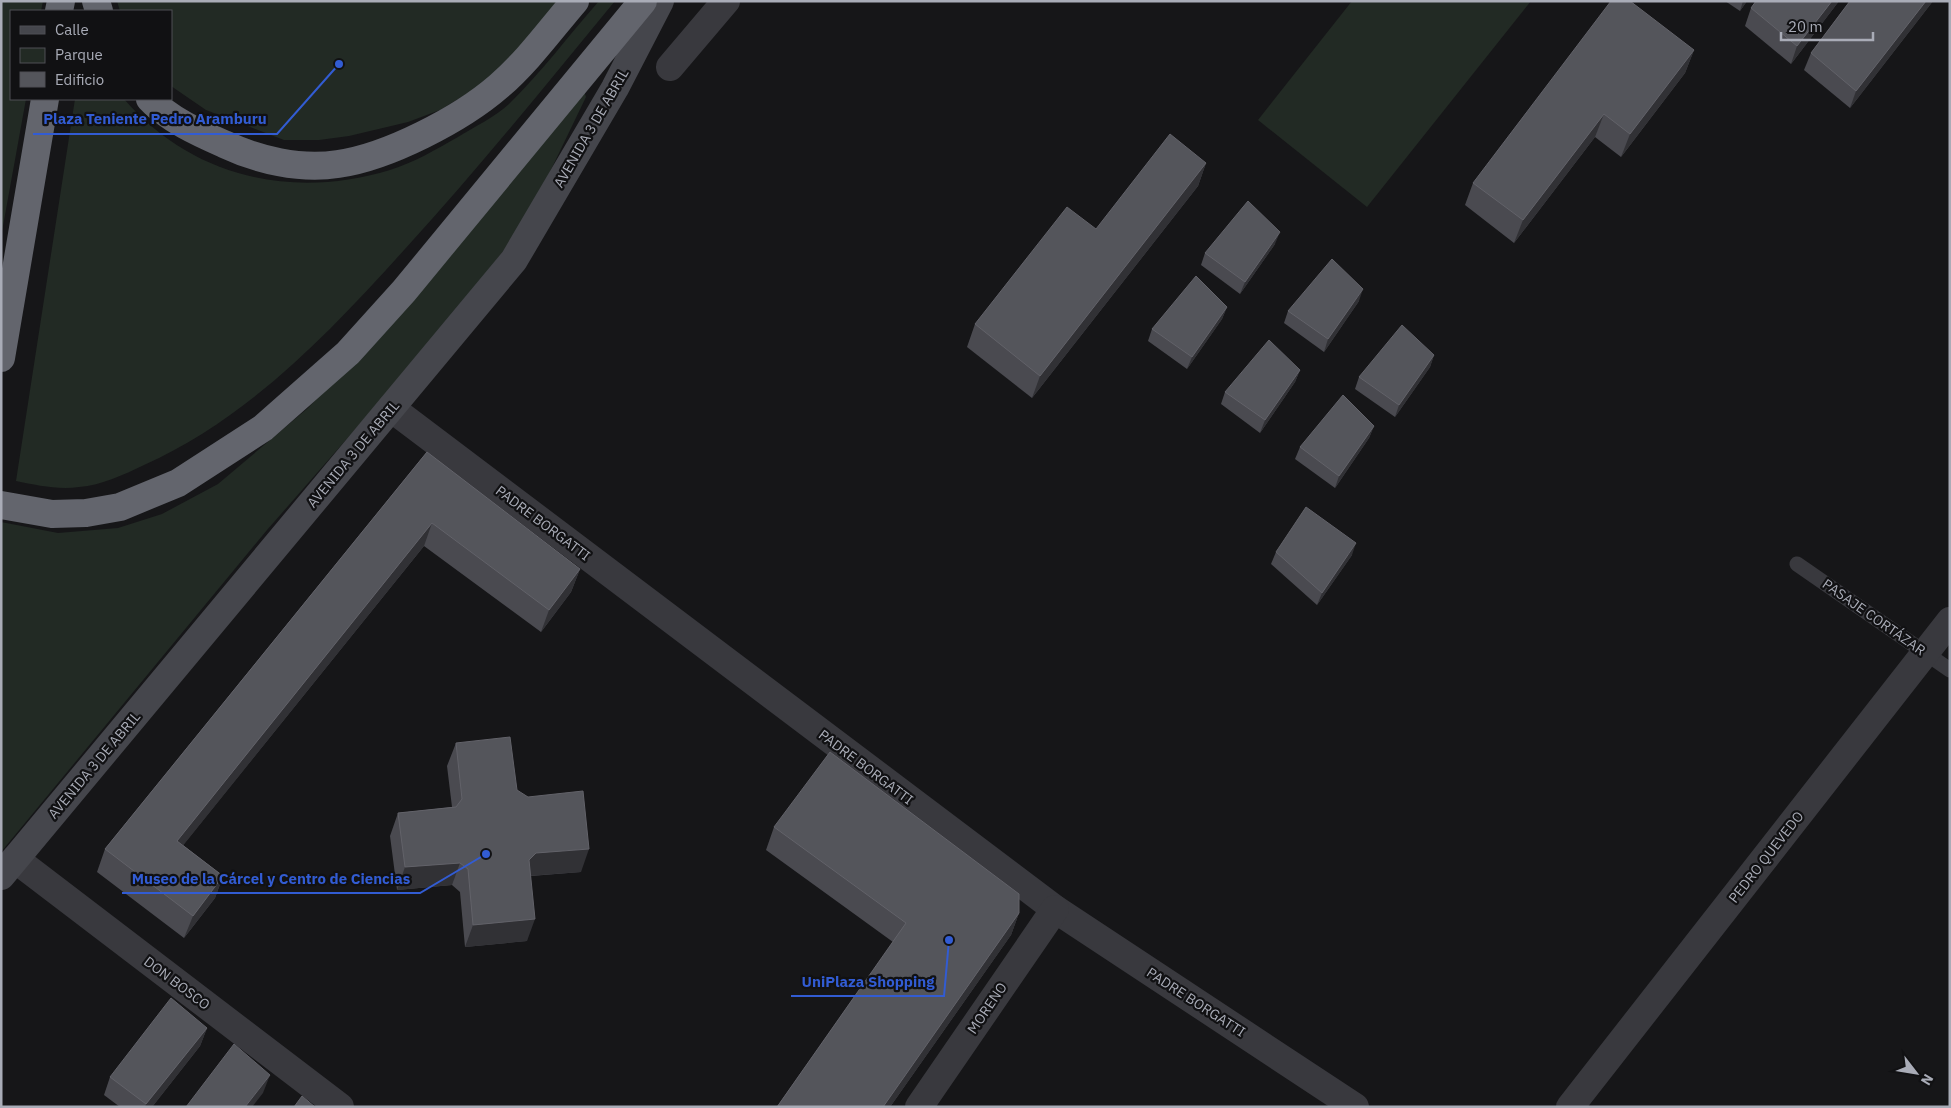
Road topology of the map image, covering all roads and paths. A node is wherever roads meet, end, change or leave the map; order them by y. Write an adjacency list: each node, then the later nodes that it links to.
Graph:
1 (575, 1): 7 (highway)
2 (643, 1): 10 (highway)
3 (660, 1): 9 (main road, AVENIDA 3 DE ABRIL)
4 (726, 1): 5 (street)
5 (670, 66)
6 (45, 100): 8 (highway)
7 (151, 100)
8 (1, 358)
9 (391, 408): 15 (main road, AVENIDA 3 DE ABRIL); 16 (street, PADRE BORGATTI)
10 (10, 507)
11 (1798, 564): 13 (lane, PASAJE CORTÁZAR)
12 (1950, 621): 13 (street, PEDRO QUEVEDO)
13 (1925, 653): 14 (lane, PASAJE CORTÁZAR); 17 (street, PEDRO QUEVEDO)
14 (1950, 670)
15 (8, 867): 18 (street, DON BOSCO)
16 (1055, 909): 19 (street, MORENO); 20 (street, PADRE BORGATTI)
17 (1578, 1102)
18 (340, 1107)
19 (919, 1107)
20 (1355, 1107)

